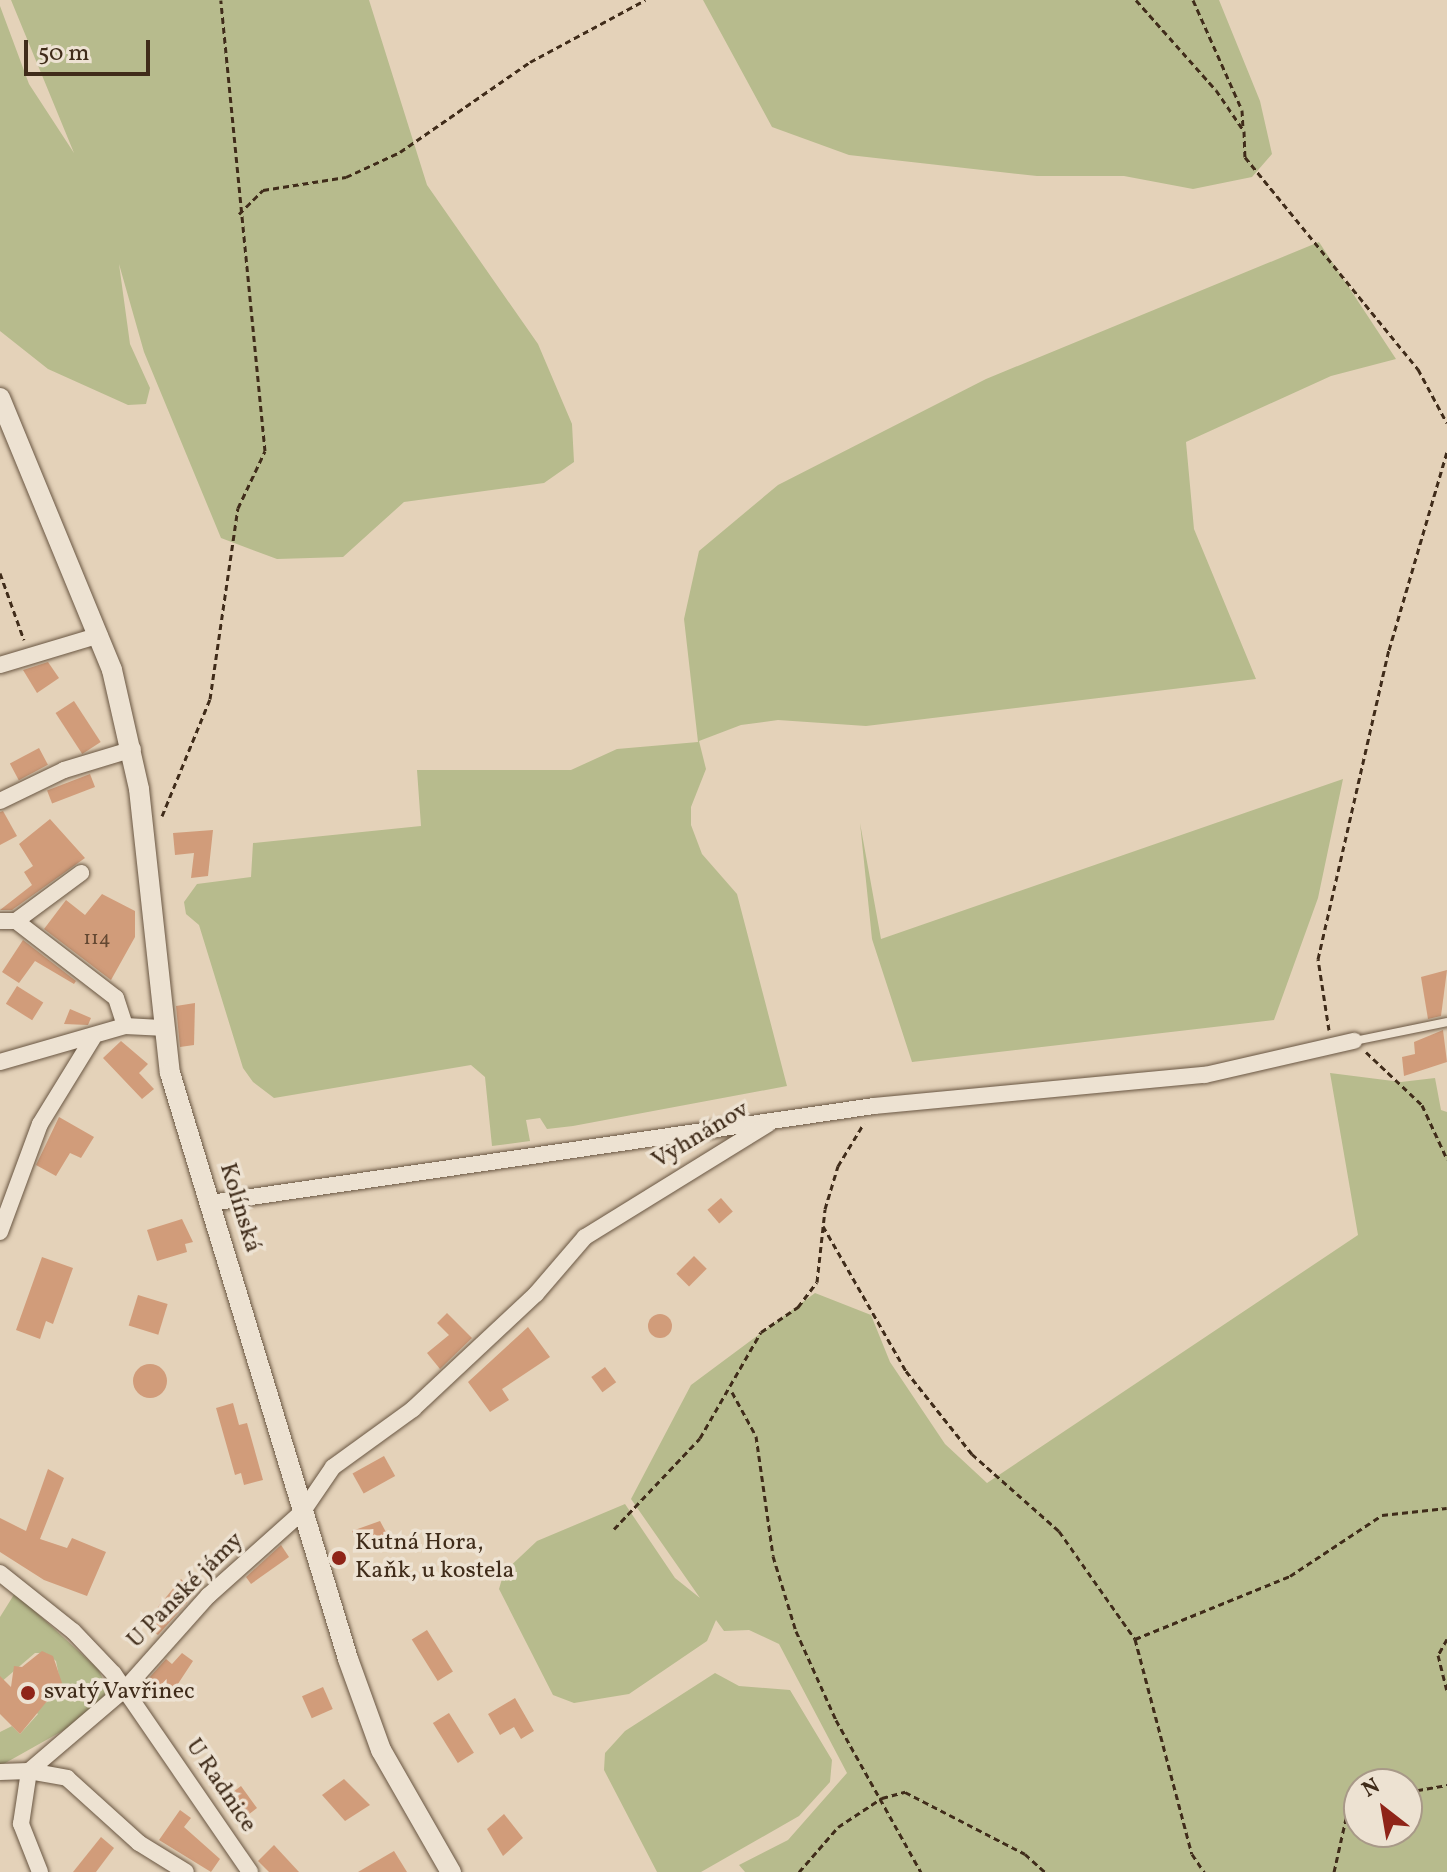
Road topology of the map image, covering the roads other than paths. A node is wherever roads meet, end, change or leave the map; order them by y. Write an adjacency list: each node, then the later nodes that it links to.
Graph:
1 (0, 398): 2 (street, Kolínská)
2 (100, 635): 3 (street); 4 (street, Kolínská)
3 (0, 665)
4 (133, 749): 5 (street); 10 (street, Kolínská)
5 (0, 801)
6 (81, 873): 7 (street)
7 (8, 921): 9 (street)
8 (1447, 1022): 12 (lane)
9 (125, 1026): 10 (street); 11 (street)
10 (161, 1028): 15 (street, Kolínská)
11 (93, 1038): 13 (street); 16 (street)
12 (1354, 1041): 14 (street)
13 (0, 1062)
14 (776, 1119): 15 (street, Vyhnánov); 17 (street, Vyhnánov)
15 (210, 1203): 17 (street, Kolínská)
16 (0, 1232)
17 (303, 1511): 19 (street, U Panské jámy); 25 (street, Kolínská)
18 (0, 1573): 19 (street, U Panské jámy)
19 (125, 1689): 20 (street); 24 (street, U Radnice)
20 (29, 1771): 21 (street); 22 (street); 23 (street)
21 (0, 1772)
22 (40, 1872)
23 (186, 1872)
24 (249, 1872)
25 (451, 1872)

